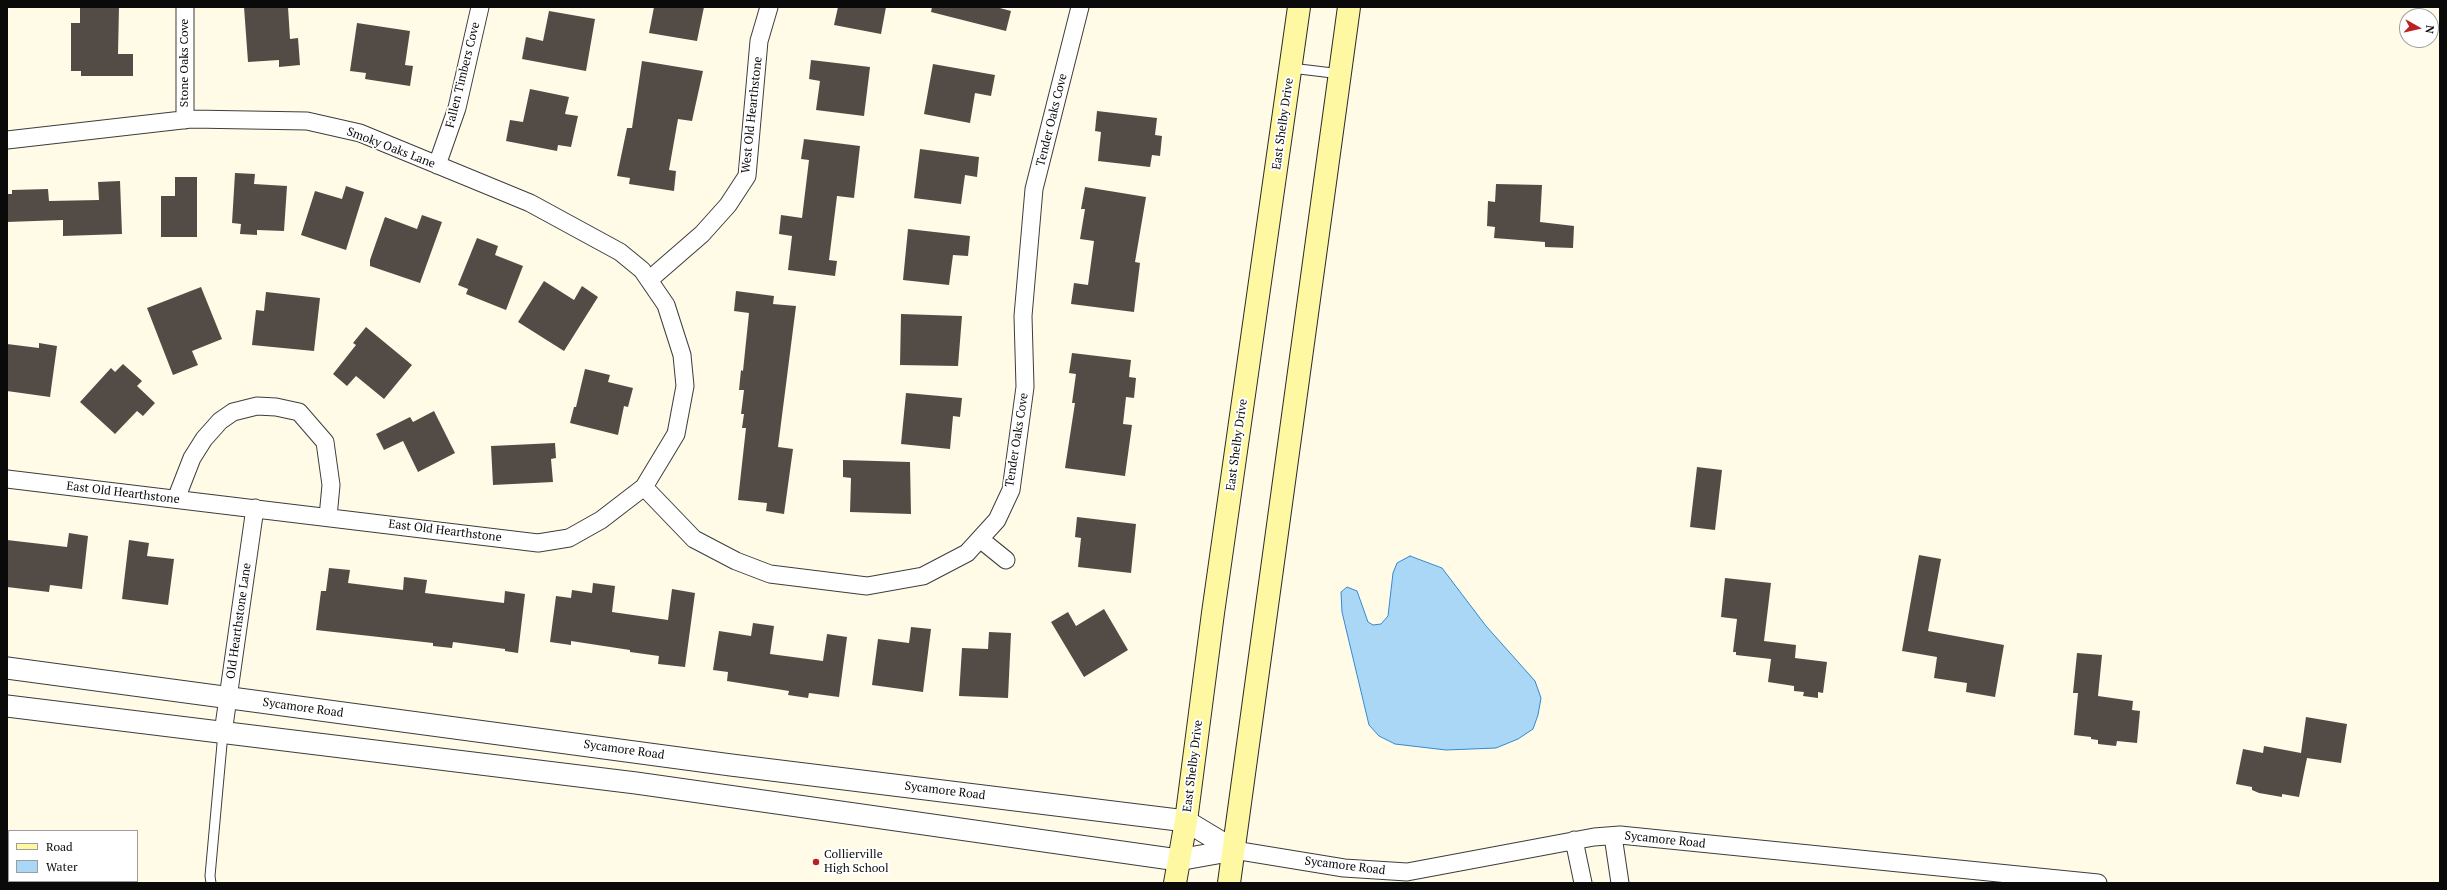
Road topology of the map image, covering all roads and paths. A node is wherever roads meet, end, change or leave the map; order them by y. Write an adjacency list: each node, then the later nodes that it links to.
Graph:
1 (185, 7): 9 (street, Stone Oaks Cove)
2 (480, 7): 11 (street, Fallen Timbers Cove)
3 (769, 7): 12 (street, West Old Hearthstone)
4 (1080, 7): 18 (street, Tender Oaks Cove)
5 (1299, 7): 7 (main road, East Shelby Drive)
6 (1349, 7): 8 (main road)
7 (1291, 68): 8 (lane); 24 (main road, East Shelby Drive)
8 (1341, 74): 27 (main road)
9 (185, 120): 10 (street, Smoky Oaks Lane); 11 (street, Smoky Oaks Lane)
10 (7, 140)
11 (437, 165): 12 (street, Smoky Oaks Lane)
12 (649, 280): 14 (street, East Old Hearthstone)
13 (7, 479): 15 (street, East Old Hearthstone)
14 (644, 487): 17 (street, East Old Hearthstone); 18 (street, Tender Oaks Cove)
15 (176, 499): 16 (street, East Old Hearthstone); 17 (street)
16 (255, 508): 17 (street, East Old Hearthstone); 21 (street, Old Hearthstone Lane)
17 (328, 517)
18 (980, 539): 19 (street)
19 (1006, 560)
20 (7, 668): 21 (street, Sycamore Road)
21 (228, 698): 23 (street, Old Hearthstone Lane); 24 (street, Sycamore Road)
22 (7, 706): 23 (street, Sycamore Road)
23 (223, 733): 28 (street, Sycamore Road); 29 (lane)
24 (1186, 821): 27 (street, Sycamore Road); 28 (main road, East Shelby Drive)
25 (1613, 836): 26 (street, Sycamore Road); 33 (street); 34 (street, Sycamore Road)
26 (1574, 840): 27 (street, Sycamore Road); 32 (street)
27 (1234, 850): 28 (street, Sycamore Road); 31 (main road)
28 (1178, 860): 30 (main road, East Shelby Drive)
29 (211, 883)
30 (1175, 883)
31 (1229, 883)
32 (1583, 883)
33 (1620, 883)
34 (2098, 883)

